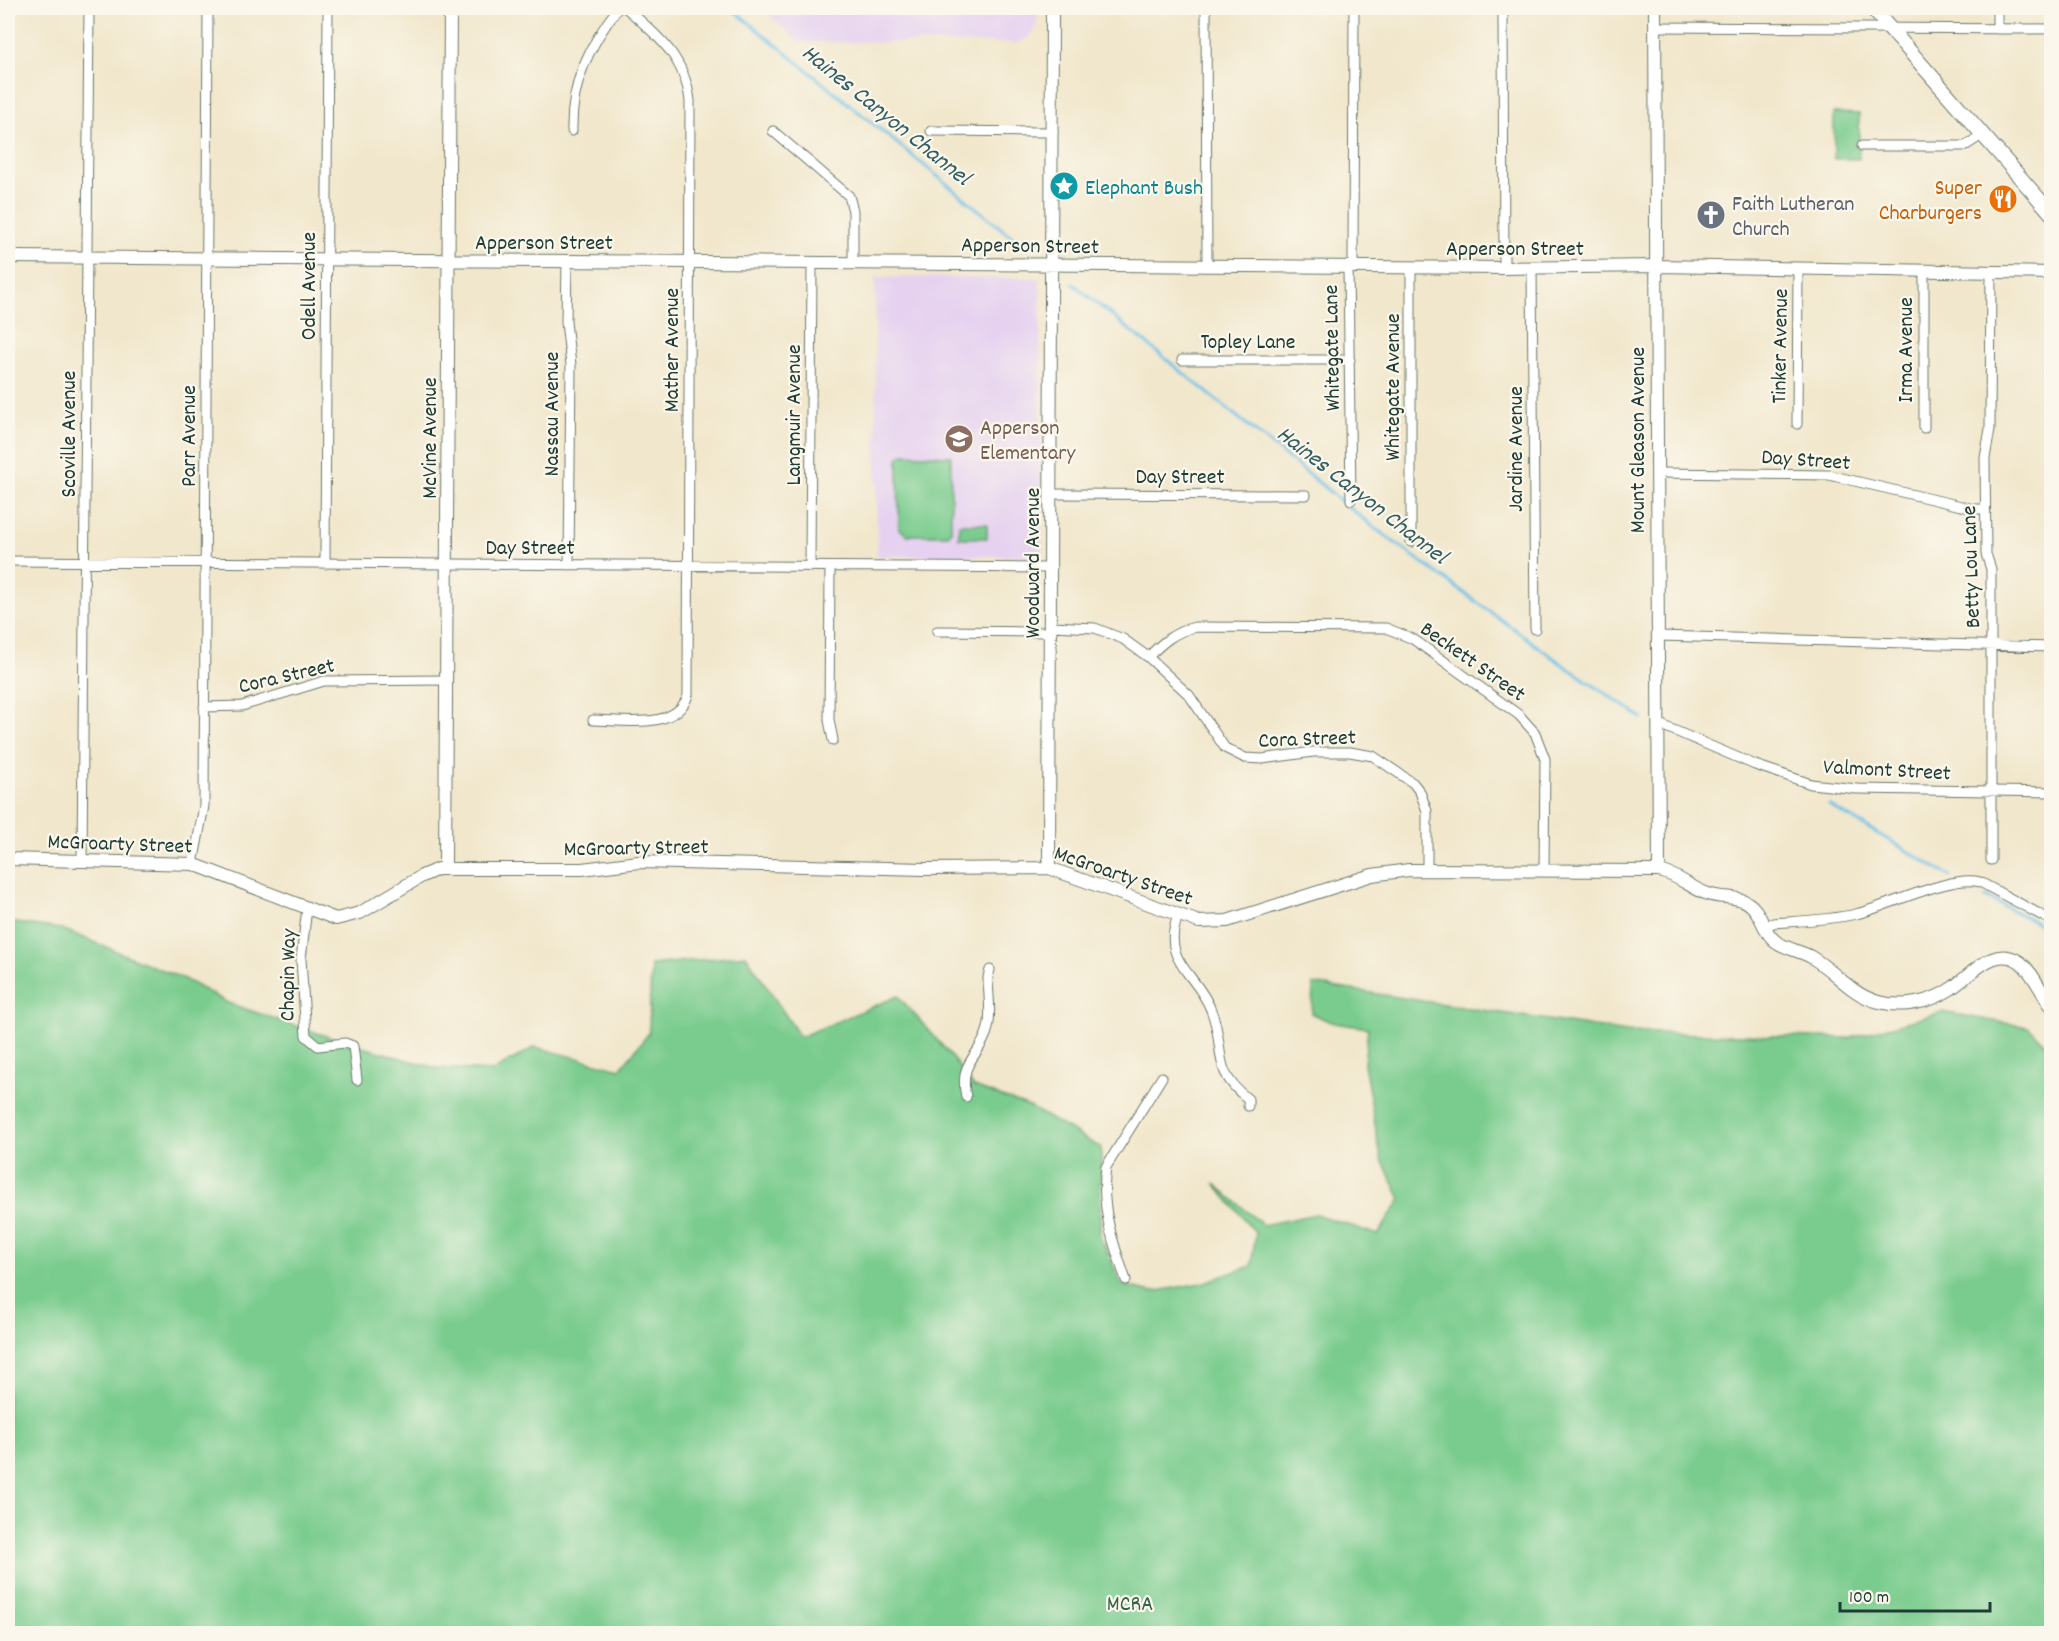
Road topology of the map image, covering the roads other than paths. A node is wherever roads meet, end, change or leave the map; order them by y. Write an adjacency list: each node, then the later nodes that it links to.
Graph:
1 (89, 8): 26 (street, Scoville Avenue)
2 (208, 8): 27 (street, Parr Avenue)
3 (328, 8): 28 (street, Odell Avenue)
4 (450, 8): 29 (street, McVine Avenue)
5 (618, 8): 18 (street)
6 (626, 8): 31 (street, Mather Avenue)
7 (1052, 8): 21 (street, Woodward Avenue)
8 (1206, 8): 36 (street)
9 (1354, 8): 37 (street)
10 (1503, 8): 39 (street)
11 (1655, 8): 14 (street, Mount Gleason Avenue)
12 (1872, 8): 15 (main road)
13 (1997, 8): 16 (street)
14 (1655, 27): 15 (street); 35 (street, Mount Gleason Avenue)
15 (1890, 29): 16 (street); 22 (main road)
16 (1997, 29): 17 (street)
17 (2052, 29)
18 (572, 131)
19 (773, 131): 33 (street)
20 (931, 131): 21 (street)
21 (1053, 132): 34 (street, Woodward Avenue)
22 (1982, 135): 23 (street); 24 (main road)
23 (1862, 146)
24 (2052, 214)
25 (8, 257): 26 (street, Apperson Street)
26 (87, 258): 27 (street, Apperson Street); 56 (street, Scoville Avenue)
27 (207, 260): 28 (street, Apperson Street); 57 (street, Parr Avenue)
28 (327, 261): 29 (street, Apperson Street); 58 (street, Odell Avenue)
29 (450, 262): 30 (street, Apperson Street); 59 (street, McVine Avenue)
30 (567, 262): 31 (street, Apperson Street); 60 (street, Nassau Avenue)
31 (690, 263): 32 (street, Apperson Street); 61 (street, Mather Avenue)
32 (812, 264): 33 (street, Apperson Street); 62 (street, Langmuir Avenue)
33 (853, 264): 34 (street, Apperson Street)
34 (1053, 266): 36 (street, Apperson Street); 50 (street, Woodward Avenue)
35 (1657, 266): 40 (street, Apperson Street); 41 (street, Apperson Street); 49 (street, Mount Gleason Avenue)
36 (1207, 267): 37 (street, Apperson Street)
37 (1351, 267): 38 (street, Apperson Street); 46 (street, Whitegate Lane)
38 (1411, 267): 39 (street, Apperson Street); 54 (street, Whitegate Avenue)
39 (1504, 268): 40 (street, Apperson Street)
40 (1532, 268): 66 (street, Jardine Avenue)
41 (1798, 270): 42 (street, Apperson Street); 47 (street, Tinker Avenue)
42 (1924, 272): 43 (street, Apperson Street); 48 (street, Irma Avenue)
43 (1991, 272): 44 (street, Apperson Street); 53 (street, Betty Lou Lane)
44 (2052, 273)
45 (1182, 360): 46 (street, Topley Lane)
46 (1350, 360): 52 (street, Whitegate Lane)
47 (1797, 424)
48 (1924, 428)
49 (1658, 473): 53 (street, Day Street); 68 (street, Mount Gleason Avenue)
50 (1053, 494): 51 (street, Day Street); 64 (street, Woodward Avenue)
51 (1306, 495)
52 (1351, 500)
53 (1985, 509): 69 (street, Betty Lou Lane)
54 (1411, 542)
55 (8, 561): 56 (street, Day Street)
56 (85, 562): 57 (street, Day Street); 81 (street, Scoville Avenue)
57 (206, 563): 58 (street, Day Street); 73 (street, Parr Avenue)
58 (325, 564): 59 (street, Day Street)
59 (448, 565): 60 (street, Day Street); 72 (street, McVine Avenue)
60 (569, 566): 61 (street, Day Street)
61 (688, 566): 62 (street, Day Street); 74 (street, Mather Avenue)
62 (810, 567): 63 (street, Day Street)
63 (830, 567): 64 (street, Day Street); 76 (street)
64 (1052, 568): 65 (street, Woodward Avenue)
65 (1052, 629): 67 (street, Cora Street); 71 (street, Cora Street); 84 (street, Woodward Avenue)
66 (1535, 629)
67 (937, 631)
68 (1658, 636): 69 (street); 75 (street, Mount Gleason Avenue)
69 (1991, 646): 70 (street); 77 (street, Betty Lou Lane)
70 (2052, 646)
71 (1148, 657): 85 (street, Cora Street); 86 (street, Beckett Street)
72 (447, 680): 73 (street, Cora Street); 83 (street, McVine Avenue)
73 (204, 707): 82 (street, Parr Avenue)
74 (593, 720)
75 (1659, 724): 77 (street, Valmont Street); 87 (street, Mount Gleason Avenue)
76 (834, 740)
77 (1991, 791): 78 (street, Valmont Street); 80 (street, Betty Lou Lane)
78 (2052, 792)
79 (8, 859): 81 (street, McGroarty Street)
80 (1991, 860)
81 (82, 862): 82 (street, McGroarty Street)
82 (193, 864): 88 (street, McGroarty Street)
83 (445, 868): 84 (street, McGroarty Street); 88 (street, McGroarty Street)
84 (1049, 868): 89 (street, McGroarty Street)
85 (1426, 868): 86 (street, McGroarty Street); 89 (street, McGroarty Street)
86 (1544, 870): 87 (street, McGroarty Street)
87 (1659, 872): 91 (street, McGroarty Street)
88 (307, 908): 95 (street, Chapin Way)
89 (1178, 916): 97 (street)
90 (2052, 921): 91 (street)
91 (1763, 927): 93 (street, McGroarty Street)
92 (990, 970): 96 (street)
93 (2052, 1006)
94 (1162, 1077): 98 (street)
95 (357, 1080)
96 (966, 1097)
97 (1248, 1106)
98 (1126, 1280)

